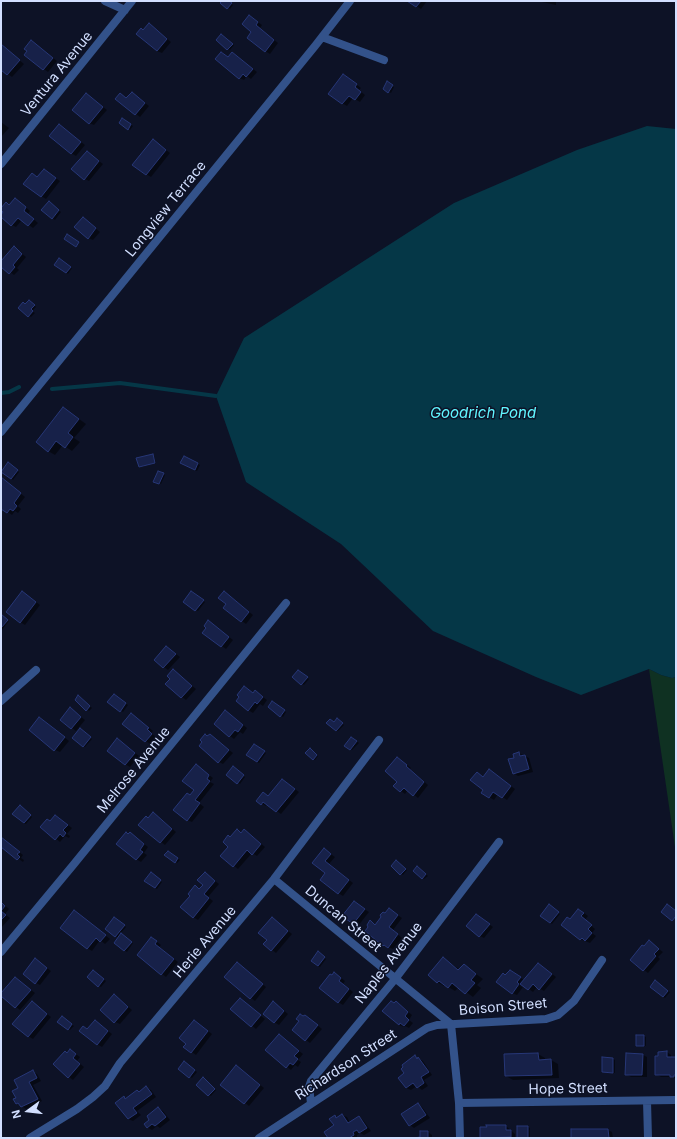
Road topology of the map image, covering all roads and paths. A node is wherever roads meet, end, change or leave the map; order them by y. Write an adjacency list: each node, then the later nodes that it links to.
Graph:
1 (105, 1): 4 (street)
2 (132, 1): 4 (street, Ventura Avenue)
3 (350, 1): 5 (street, Longview Terrace)
4 (125, 10): 7 (street, Ventura Avenue)
5 (322, 37): 6 (street); 8 (street, Longview Terrace)
6 (384, 60)
7 (1, 164)
8 (1, 432)
9 (286, 603): 15 (street, Melrose Avenue)
10 (36, 670): 11 (street)
11 (1, 701)
12 (379, 740): 14 (street, Herie Avenue)
13 (499, 842): 17 (street, Naples Avenue)
14 (274, 879): 17 (street, Duncan Street); 23 (street, Herie Avenue)
15 (1, 952)
16 (602, 960): 18 (street, Boison Street)
17 (395, 979): 18 (street, Duncan Street); 21 (street, Naples Avenue)
18 (451, 1024): 21 (street, Richardson Street); 22 (street)
19 (676, 1100): 20 (street, Hope Street)
20 (647, 1101): 22 (street, Hope Street); 26 (street)
21 (311, 1103): 24 (street, Richardson Street)
22 (459, 1103): 25 (street)
23 (30, 1138)
24 (259, 1138)
25 (460, 1138)
26 (648, 1138)

